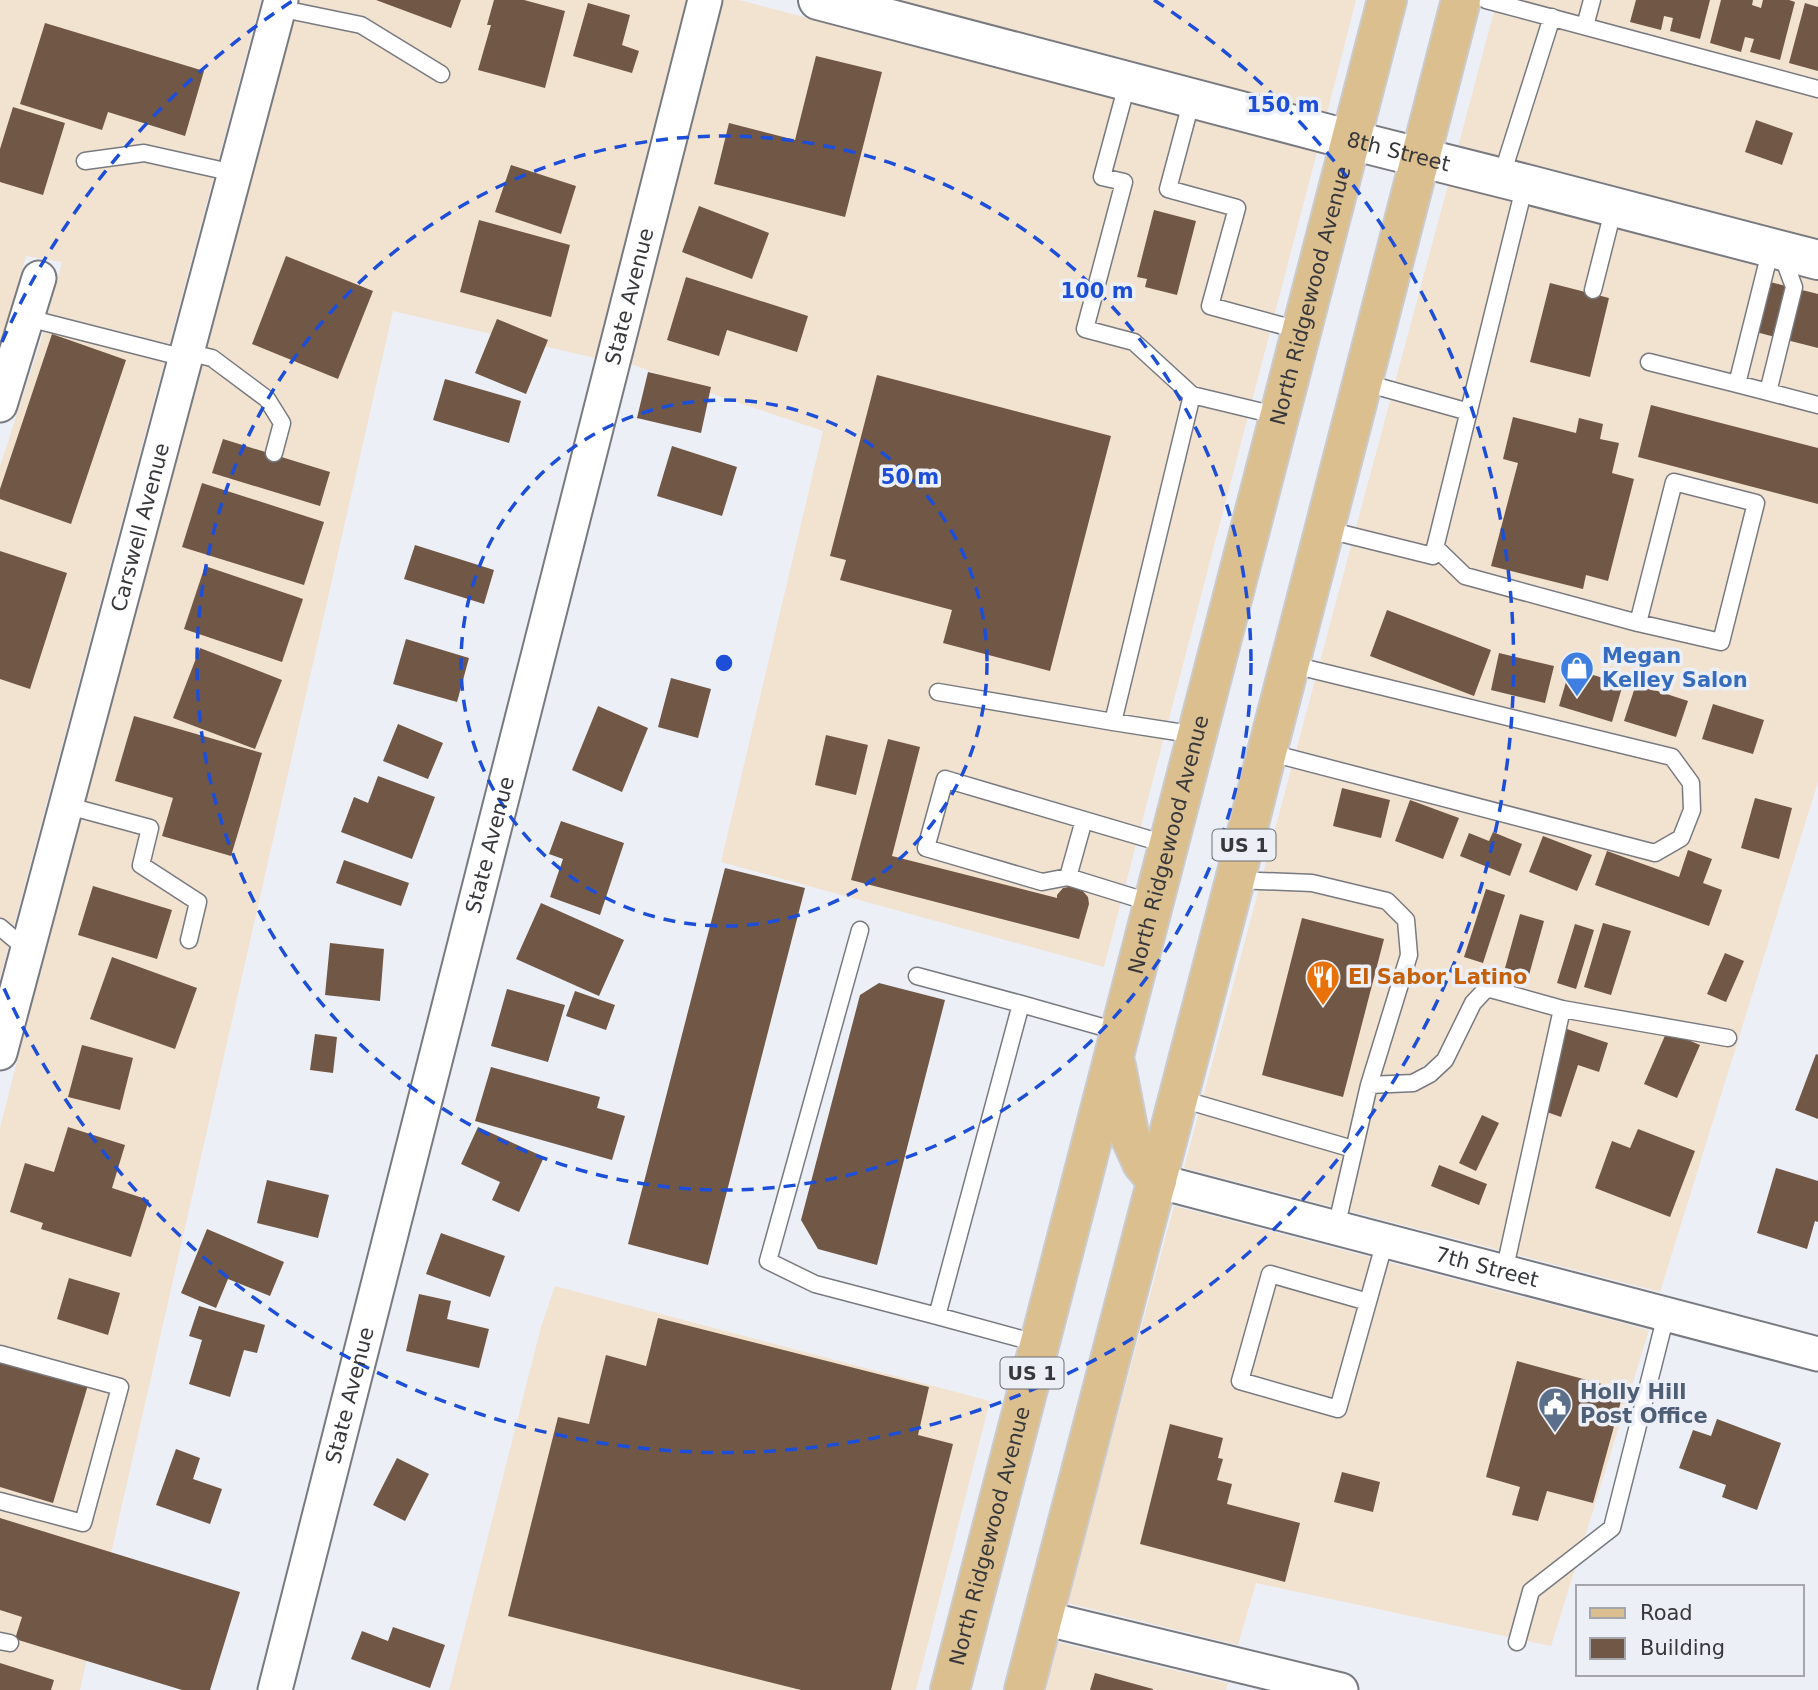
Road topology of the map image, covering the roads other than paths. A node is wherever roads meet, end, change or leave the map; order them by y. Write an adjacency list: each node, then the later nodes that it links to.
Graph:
1 (705, 0): 77 (street, State Avenue)
2 (818, 0): 11 (street, 8th Street)
3 (1387, 0): 14 (main road, North Ridgewood Avenue / US 1)
4 (1461, 0): 15 (main road, US 1)
5 (1486, 0): 8 (lane)
6 (1592, 0): 9 (lane)
7 (279, 4): 10 (lane); 17 (street, Carswell Avenue)
8 (1552, 17): 9 (lane); 18 (lane)
9 (1585, 26): 12 (lane)
10 (441, 74)
11 (1128, 81): 13 (street, 8th Street); 31 (lane)
12 (1818, 89)
13 (1192, 99): 14 (street, 8th Street); 25 (lane)
14 (1351, 140): 15 (street, 8th Street); 25 (main road, North Ridgewood Avenue / US 1)
15 (1420, 158): 18 (street, 8th Street); 28 (main road, US 1)
16 (85, 161): 17 (lane)
17 (234, 173): 26 (street, Carswell Avenue)
18 (1513, 181): 19 (street, 8th Street); 34 (lane)
19 (1614, 207): 20 (street, 8th Street); 23 (lane)
20 (1775, 249): 21 (street, 8th Street); 29 (lane); 30 (lane)
21 (1818, 260)
22 (39, 278): 24 (street)
23 (1593, 290)
24 (28, 318): 26 (lane); 32 (street)
25 (1302, 331): 35 (main road, North Ridgewood Avenue / US 1)
26 (186, 355): 36 (lane); 45 (street, Carswell Avenue)
27 (1649, 362): 29 (lane)
28 (1362, 383): 34 (lane); 37 (main road, US 1)
29 (1737, 384): 30 (lane)
30 (1768, 392): 33 (lane)
31 (1192, 395): 35 (lane); 42 (lane)
32 (0, 405)
33 (1818, 405)
34 (1469, 412): 38 (lane)
35 (1280, 416): 43 (main road, North Ridgewood Avenue / US 1)
36 (274, 453)
37 (1325, 528): 38 (lane); 40 (main road, US 1)
38 (1435, 547): 39 (lane)
39 (1639, 623): 39 (lane)
40 (1289, 664): 44 (main road, US 1); 44 (lane)
41 (938, 692): 42 (lane)
42 (1113, 722): 43 (lane)
43 (1197, 735): 47 (main road, North Ridgewood Avenue / US 1)
44 (1267, 752): 49 (main road, US 1)
45 (65, 805): 53 (lane); 54 (street, Carswell Avenue)
46 (1084, 820): 47 (lane); 48 (lane); 48 (lane)
47 (1168, 845): 50 (main road, North Ridgewood Avenue / US 1)
48 (1068, 877): 50 (lane)
49 (1235, 880): 61 (lane); 62 (main road, US 1)
50 (1153, 903): 59 (main road, North Ridgewood Avenue / US 1)
51 (0, 927): 54 (lane)
52 (860, 930): 70 (lane)
53 (189, 940)
54 (26, 949): 60 (street, Carswell Avenue)
55 (917, 976): 56 (lane)
56 (1021, 1004): 59 (lane); 70 (lane)
57 (1562, 1009): 58 (lane); 61 (lane); 67 (lane)
58 (1728, 1038)
59 (1117, 1044): 64 (main road); 71 (main road, North Ridgewood Avenue / US 1)
60 (0, 1053)
61 (1369, 1085): 63 (lane)
62 (1178, 1098): 63 (lane); 64 (main road, US 1)
63 (1353, 1149): 65 (lane)
64 (1157, 1181): 65 (street, 7th Street); 75 (main road, US 1)
65 (1336, 1228): 66 (street, 7th Street)
66 (1385, 1241): 67 (street, 7th Street); 68 (lane)
67 (1504, 1272): 69 (street, 7th Street)
68 (1368, 1302): 68 (lane)
69 (1666, 1315): 73 (street, 7th Street); 76 (lane)
70 (937, 1316): 71 (lane)
71 (1040, 1344): 78 (main road, North Ridgewood Avenue / US 1)
72 (0, 1354): 74 (lane)
73 (1818, 1354)
74 (0, 1501)
75 (1043, 1618): 79 (main road, US 1); 80 (street)
76 (1517, 1642)
77 (275, 1690)
78 (950, 1690)
79 (1024, 1690)
80 (1341, 1690)

